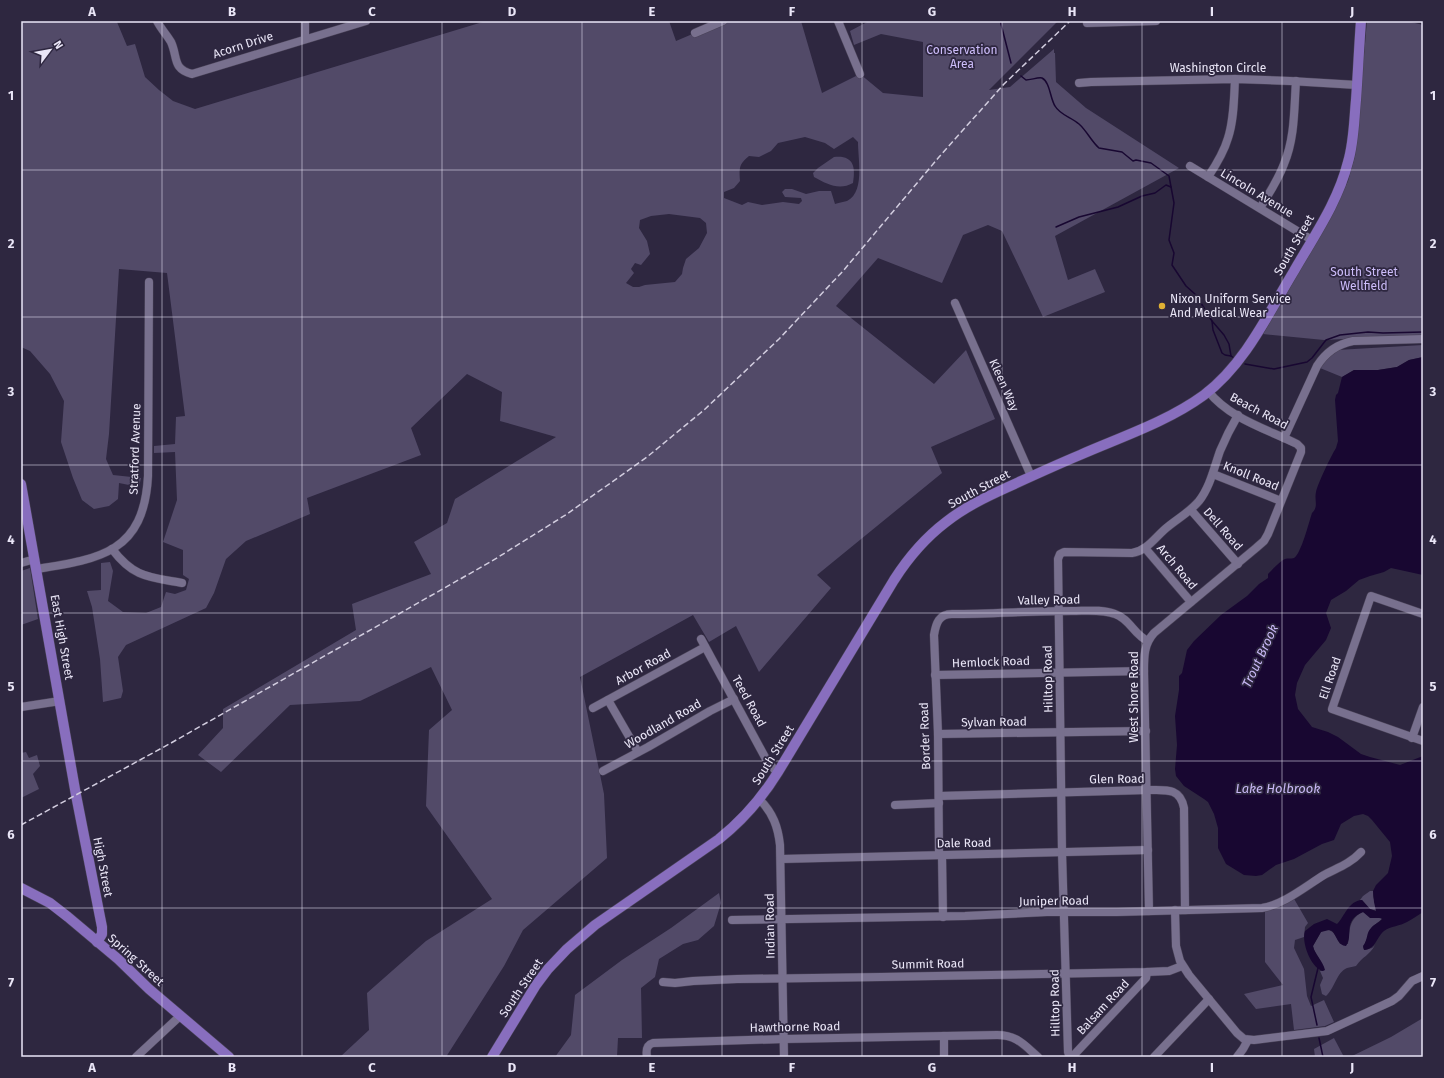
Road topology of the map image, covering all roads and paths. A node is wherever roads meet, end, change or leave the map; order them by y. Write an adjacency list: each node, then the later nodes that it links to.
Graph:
1 (157, 21): 10 (street, Acorn Drive)
2 (305, 21): 10 (street)
3 (366, 21): 10 (street, Acorn Drive)
4 (723, 21): 9 (street)
5 (838, 21): 11 (street)
6 (1156, 21): 8 (street)
7 (1361, 21): 15 (main road, South Street)
8 (1087, 23)
9 (695, 33)
10 (304, 39)
11 (860, 74)
12 (1235, 79): 13 (street, Washington Circle); 14 (street, Washington Circle); 17 (street)
13 (1296, 81): 15 (street, Washington Circle); 18 (street)
14 (1079, 83)
15 (1357, 86): 19 (main road, South Street)
16 (1190, 166): 17 (street, Lincoln Avenue)
17 (1208, 177): 18 (street, Lincoln Avenue)
18 (1260, 208): 19 (street, Lincoln Avenue)
19 (1312, 240): 23 (main road, South Street)
20 (149, 282): 33 (street, Stratford Avenue)
21 (955, 304): 28 (street, Kleen Way)
22 (1423, 339): 25 (street)
23 (1208, 391): 24 (street, Beach Road); 28 (main road, South Street)
24 (1238, 415): 25 (street, Beach Road); 27 (street, Hilltop Road)
25 (1284, 438): 26 (street, Beach Road)
26 (1301, 448): 30 (street, West Shore Road)
27 (1213, 474): 30 (street, Knoll Road); 31 (street, Hilltop Road)
28 (1031, 476): 61 (main road, South Street)
29 (21, 484): 35 (main road, East High Street)
30 (1281, 501): 36 (street, West Shore Road)
31 (1191, 510): 32 (street, Hilltop Road); 36 (street, Dell Road)
32 (1145, 548): 38 (street, Arch Road); 39 (street, Hilltop Road)
33 (112, 550): 35 (street, Stratford Avenue); 37 (street)
34 (21, 563): 35 (street, Stratford Avenue)
35 (36, 564): 50 (main road, East High Street)
36 (1238, 564): 38 (street, West Shore Road)
37 (182, 583)
38 (1191, 602): 43 (street, West Shore Road)
39 (1059, 611): 41 (street, Valley Road); 43 (street, Valley Road); 46 (street, Hilltop Road)
40 (1423, 614): 57 (street, Ell Road)
41 (941, 617): 47 (street, Border Road)
42 (701, 639): 44 (street, Teed Road)
43 (1148, 641): 45 (street, West Shore Road)
44 (705, 647): 48 (street, Teed Road); 49 (street, Arbor Road)
45 (1144, 671): 46 (street, Hemlock Road); 54 (street, West Shore Road)
46 (1060, 672): 47 (street, Hemlock Road); 55 (street, Hilltop Road)
47 (935, 675): 56 (street, Border Road)
48 (734, 699): 59 (street, Woodland Road); 61 (street, Teed Road)
49 (608, 700): 53 (street, Arbor Road); 59 (street)
50 (60, 701): 51 (street); 64 (main road, East High Street)
51 (21, 707)
52 (1423, 707): 57 (street)
53 (593, 708)
54 (1146, 731): 55 (street, Sylvan Road); 62 (street, West Shore Road)
55 (1060, 733): 56 (street, Sylvan Road); 63 (street, Hilltop Road)
56 (938, 734): 66 (street, Border Road)
57 (1412, 738): 58 (street)
58 (1423, 741)
59 (638, 752): 60 (street, Woodland Road)
60 (603, 770)
61 (778, 772): 65 (main road, South Street)
62 (1147, 790): 63 (street, Glen Road); 68 (street, West Shore Road); 75 (street, Glen Road)
63 (1062, 792): 66 (street, Glen Road); 69 (street, Hilltop Road)
64 (76, 795): 81 (main road, High Street)
65 (760, 800): 72 (street, Indian Road); 95 (main road, South Street)
66 (939, 800): 67 (street, Glen Road); 71 (street, Border Road)
67 (895, 805)
68 (1148, 850): 69 (street, Dale Road); 76 (street, West Shore Road)
69 (1062, 852): 71 (street, Dale Road); 77 (street, Hilltop Road)
70 (1360, 852): 75 (street, Juniper Road)
71 (941, 856): 72 (street, Dale Road); 78 (street, Border Road)
72 (781, 859): 79 (street, Indian Road)
73 (21, 888): 81 (main road, Spring Street)
74 (1175, 910): 75 (street, Juniper Road); 76 (street, Juniper Road); 82 (street)
75 (1185, 910)
76 (1149, 911): 77 (street, Juniper Road)
77 (1064, 912): 78 (street, Juniper Road); 84 (street, Hilltop Road)
78 (943, 916): 79 (street, Juniper Road)
79 (781, 919): 80 (street, Juniper Road); 86 (street, Indian Road)
80 (732, 920)
81 (97, 942): 89 (main road, Spring Street)
82 (1182, 966): 83 (street, Summit Road); 88 (street)
83 (1148, 972): 84 (street, Summit Road); 100 (street, Balsam Road)
84 (1066, 974): 86 (street, Summit Road); 100 (street, Hilltop Road)
85 (1423, 976): 92 (street)
86 (783, 979): 87 (street, Summit Road); 91 (street, Indian Road)
87 (663, 982)
88 (1209, 999): 92 (street); 101 (street)
89 (180, 1016): 93 (street); 94 (main road, Spring Street)
90 (944, 1036): 91 (street, Hawthorne Road); 98 (street); 99 (street)
91 (784, 1039): 96 (street, Hawthorne Road); 97 (street, Indian Road)
92 (1248, 1040): 102 (street)
93 (136, 1057)
94 (229, 1057)
95 (492, 1057)
96 (647, 1057)
97 (784, 1057)
98 (944, 1057)
99 (1038, 1057)
100 (1071, 1057)
101 (1154, 1057)
102 (1237, 1057)

